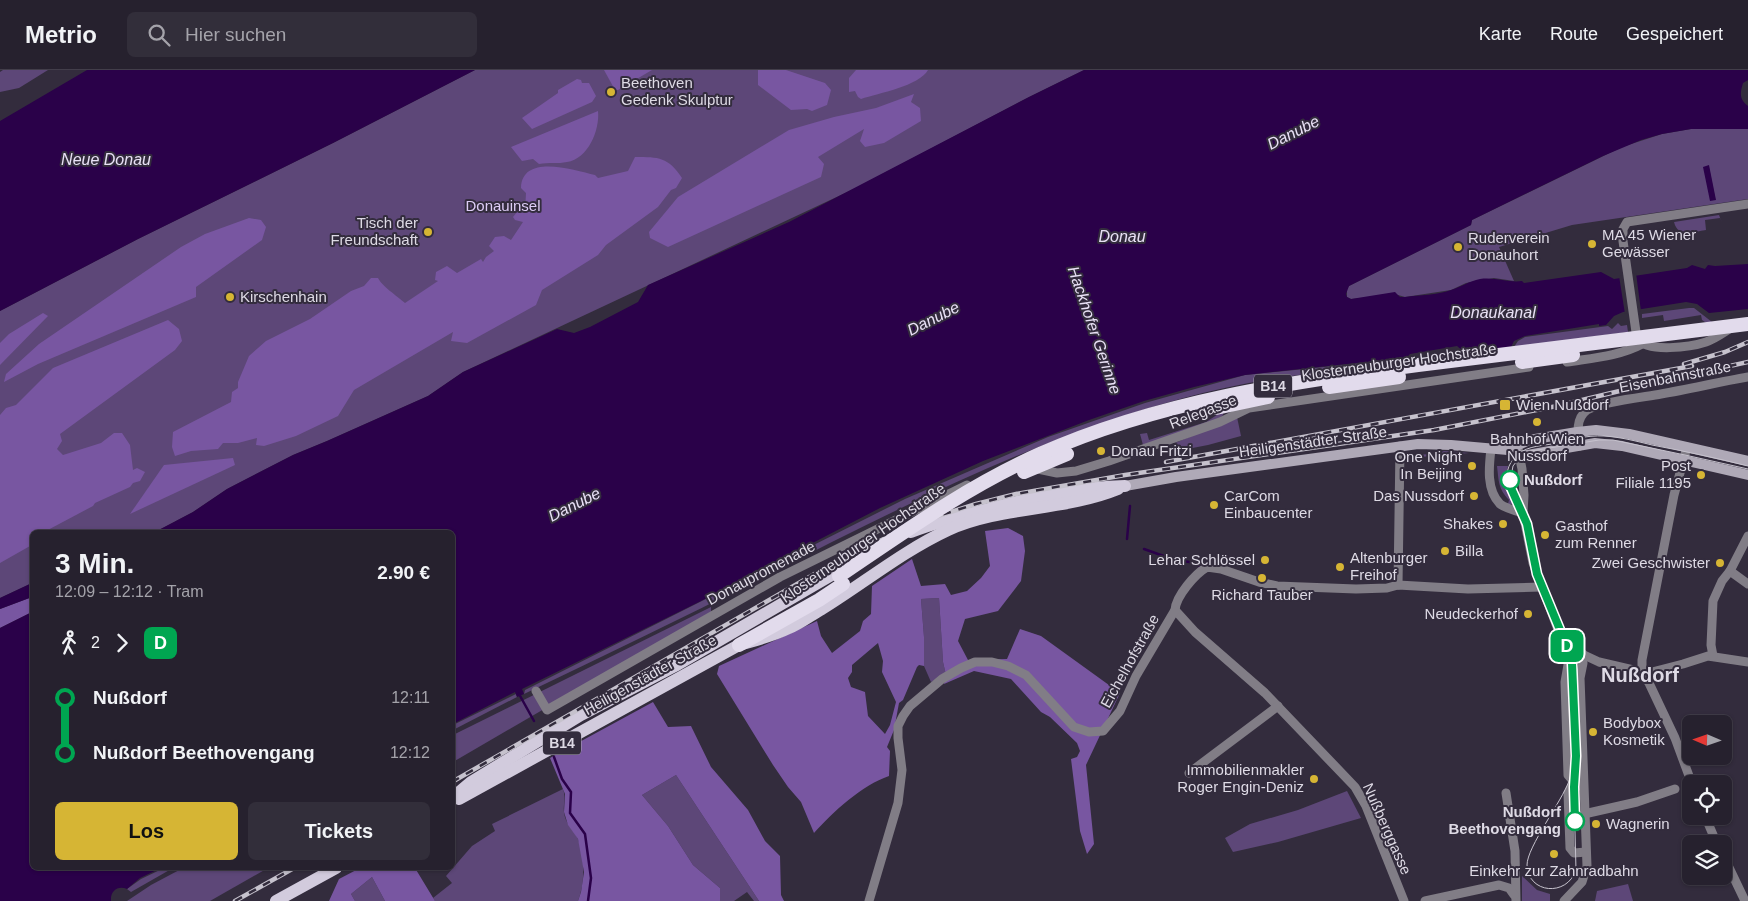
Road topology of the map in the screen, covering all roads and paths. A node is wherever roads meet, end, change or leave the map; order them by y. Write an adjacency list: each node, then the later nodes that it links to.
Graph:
1 (1748, 204): 5 (street)
2 (1748, 320): 5 (street)
3 (1748, 324): 25 (highway, Klosterneuburger Hochstraße / B14, bridge)
4 (1748, 333): 25 (highway, Klosterneuburger Hochstraße / B14, bridge)
5 (1642, 344): 15 (street, Relegasse)
6 (1748, 377): 7 (street, Eisenbahnstraße)
7 (1577, 432): 9 (street); 10 (main road, Heiligenstädter Straße); 12 (main road, Heiligenstädter Straße)
8 (1400, 446): 11 (main road, Heiligenstädter Straße); 17 (main road, Heiligenstädter Straße); 22 (street)
9 (1580, 446): 12 (main road, Heiligenstädter Straße); 13 (main road, Heiligenstädter Straße)
10 (1687, 447): 13 (street); 14 (main road, Heiligenstädter Straße)
11 (1491, 449): 12 (main road, Heiligenstädter Straße); 18 (street)
12 (1514, 450): 18 (street)
13 (1684, 459): 16 (main road, Heiligenstädter Straße); 34 (street)
14 (1748, 461)
15 (1014, 464): 35 (street, Donaupromenade)
16 (1748, 475)
17 (1125, 486): 27 (main road); 43 (main road)
18 (1523, 513): 23 (street)
19 (1748, 536): 20 (street)
20 (1730, 571): 21 (street); 29 (street)
21 (1748, 584)
22 (1398, 585): 23 (street); 24 (street, Eichelhofstraße)
23 (1541, 587): 26 (street)
24 (1175, 610): 36 (street, Nußberggasse); 51 (street, Eichelhofstraße)
25 (784, 618): 27 (highway, Heiligenstädter Straße / B14)
26 (1556, 624): 28 (street); 30 (street)
27 (739, 645): 44 (main road, Heiligenstädter Straße / B14)
28 (1581, 653): 30 (street); 31 (street); 33 (street)
29 (1713, 656): 32 (street); 34 (street)
30 (1569, 659): 33 (street); 39 (street)
31 (1599, 662): 33 (street); 34 (street)
32 (1748, 662)
33 (1583, 663): 40 (street)
34 (1642, 672): 38 (street)
35 (536, 691)
36 (1278, 706): 37 (street); 52 (street, Nußberggasse)
37 (1190, 773)
38 (1689, 775)
39 (1574, 782): 40 (street); 46 (street)
40 (1583, 787): 45 (street)
41 (1675, 789): 45 (street)
42 (1506, 793): 49 (street)
43 (455, 795)
44 (455, 801)
45 (1584, 814): 46 (street)
46 (1586, 852): 54 (street)
47 (332, 870): 50 (main road)
48 (1732, 874): 55 (street)
49 (1515, 898): 53 (street)
50 (276, 901)
51 (869, 901)
52 (1404, 901)
53 (1425, 901)
54 (1564, 901)
55 (1745, 901)

